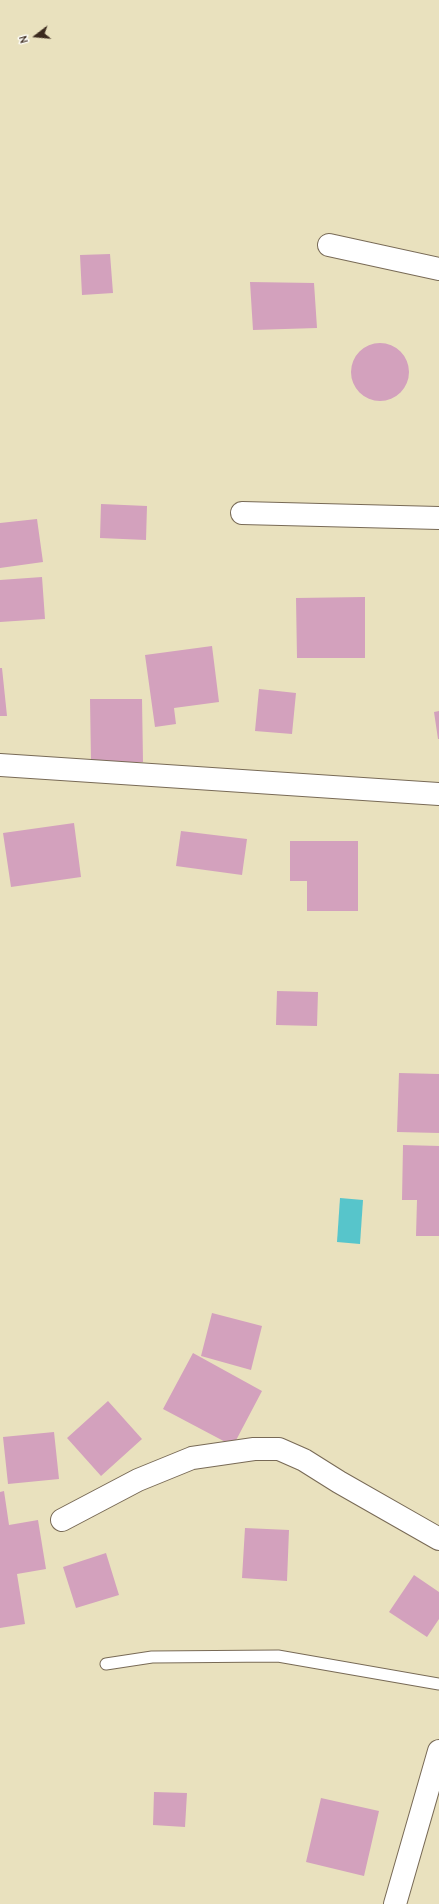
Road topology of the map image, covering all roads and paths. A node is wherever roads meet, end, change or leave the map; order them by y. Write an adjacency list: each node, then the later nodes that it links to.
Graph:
1 (329, 245): 2 (street)
2 (439, 269)
3 (242, 513): 4 (street)
4 (439, 518)
5 (0, 765): 6 (street)
6 (439, 794)
7 (62, 1520): 8 (street)
8 (439, 1539)
9 (106, 1664): 10 (lane)
10 (439, 1684)
11 (439, 1751): 12 (street)
12 (434, 1786): 13 (street)
13 (395, 1904)

